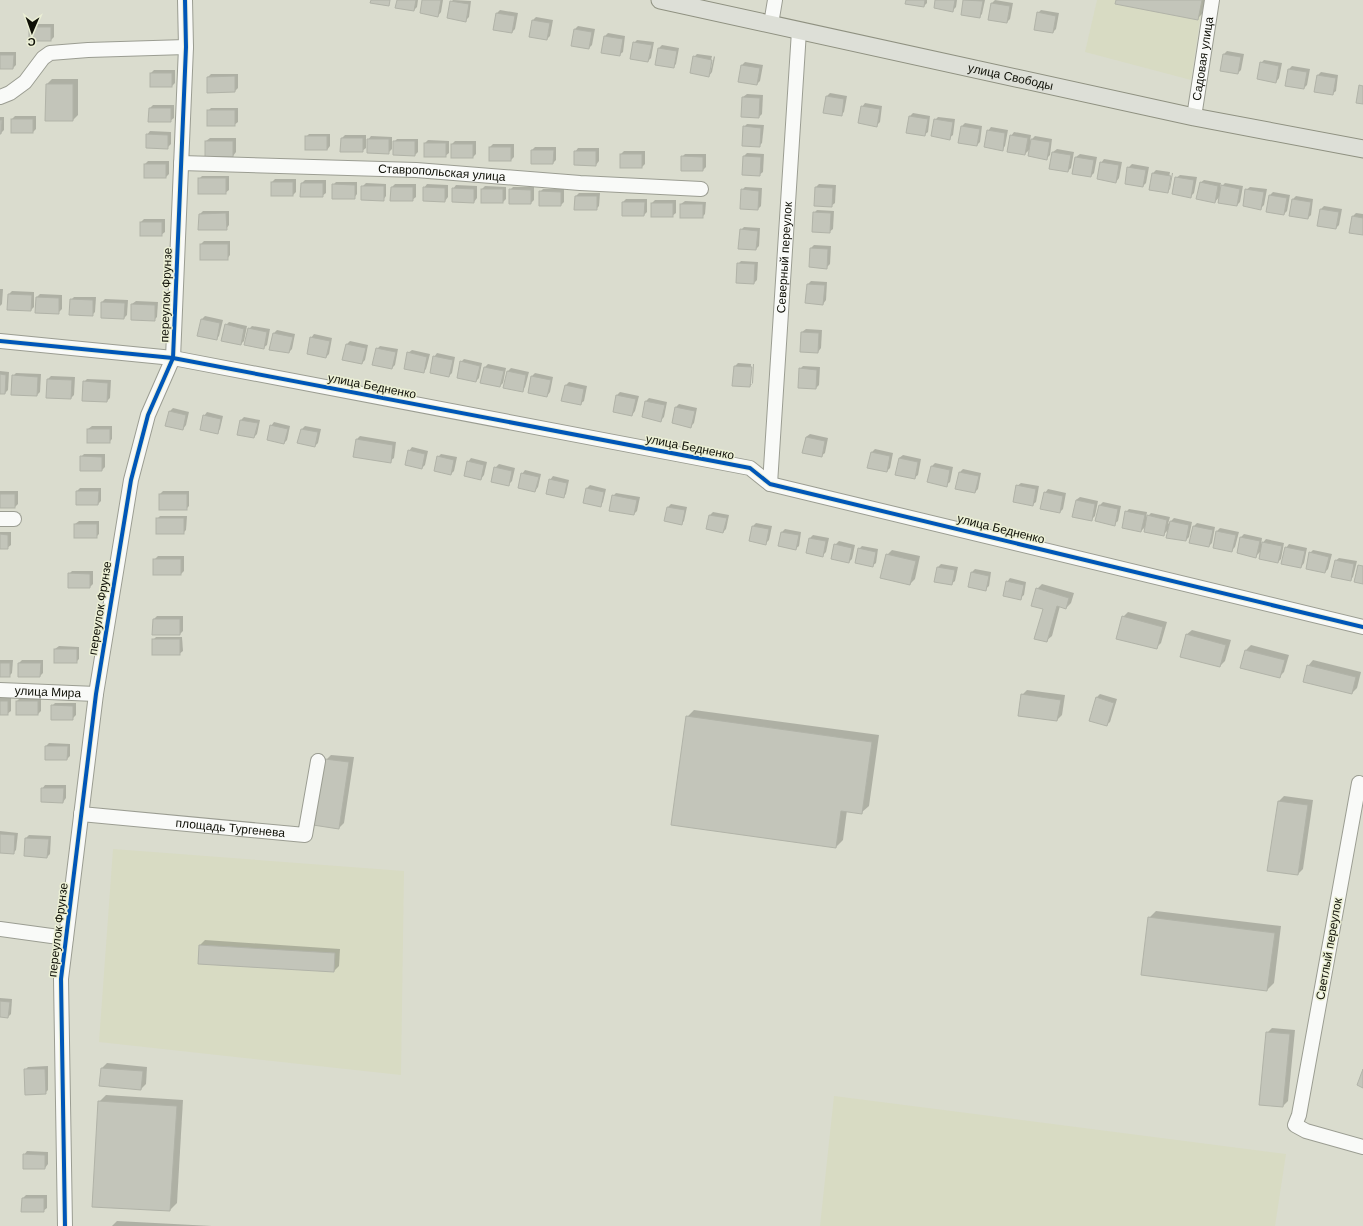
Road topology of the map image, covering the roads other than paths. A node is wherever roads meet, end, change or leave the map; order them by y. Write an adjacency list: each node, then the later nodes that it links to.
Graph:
1 (185, 0): 7 (street, переулок Фрунзе)
2 (660, 0): 5 (main road, улица Свободы)
3 (775, 0): 5 (street)
4 (1212, 0): 9 (street, Садовая улица)
5 (771, 24): 6 (main road, улица Свободы)
6 (799, 31): 9 (main road, улица Свободы); 15 (street, Северный переулок)
7 (186, 47): 8 (street); 11 (street, переулок Фрунзе)
8 (0, 97)
9 (1194, 117): 10 (main road, улица Свободы)
10 (1363, 150)
11 (182, 163): 12 (street, Ставропольская улица); 14 (street, переулок Фрунзе)
12 (701, 189)
13 (0, 341): 14 (street, улица Бедненко)
14 (173, 358): 15 (street, улица Бедненко); 18 (street, переулок Фрунзе)
15 (770, 484): 16 (street, улица Бедненко)
16 (1363, 627)
17 (0, 690): 18 (street, улица Мира)
18 (96, 694): 21 (street, переулок Фрунзе)
19 (318, 761): 21 (street, площадь Тургенева)
20 (1359, 783): 24 (street, Светлый переулок)
21 (81, 814): 23 (street, переулок Фрунзе)
22 (0, 929): 23 (street)
23 (66, 938): 25 (street, переулок Фрунзе)
24 (1363, 1147)
25 (65, 1226)

